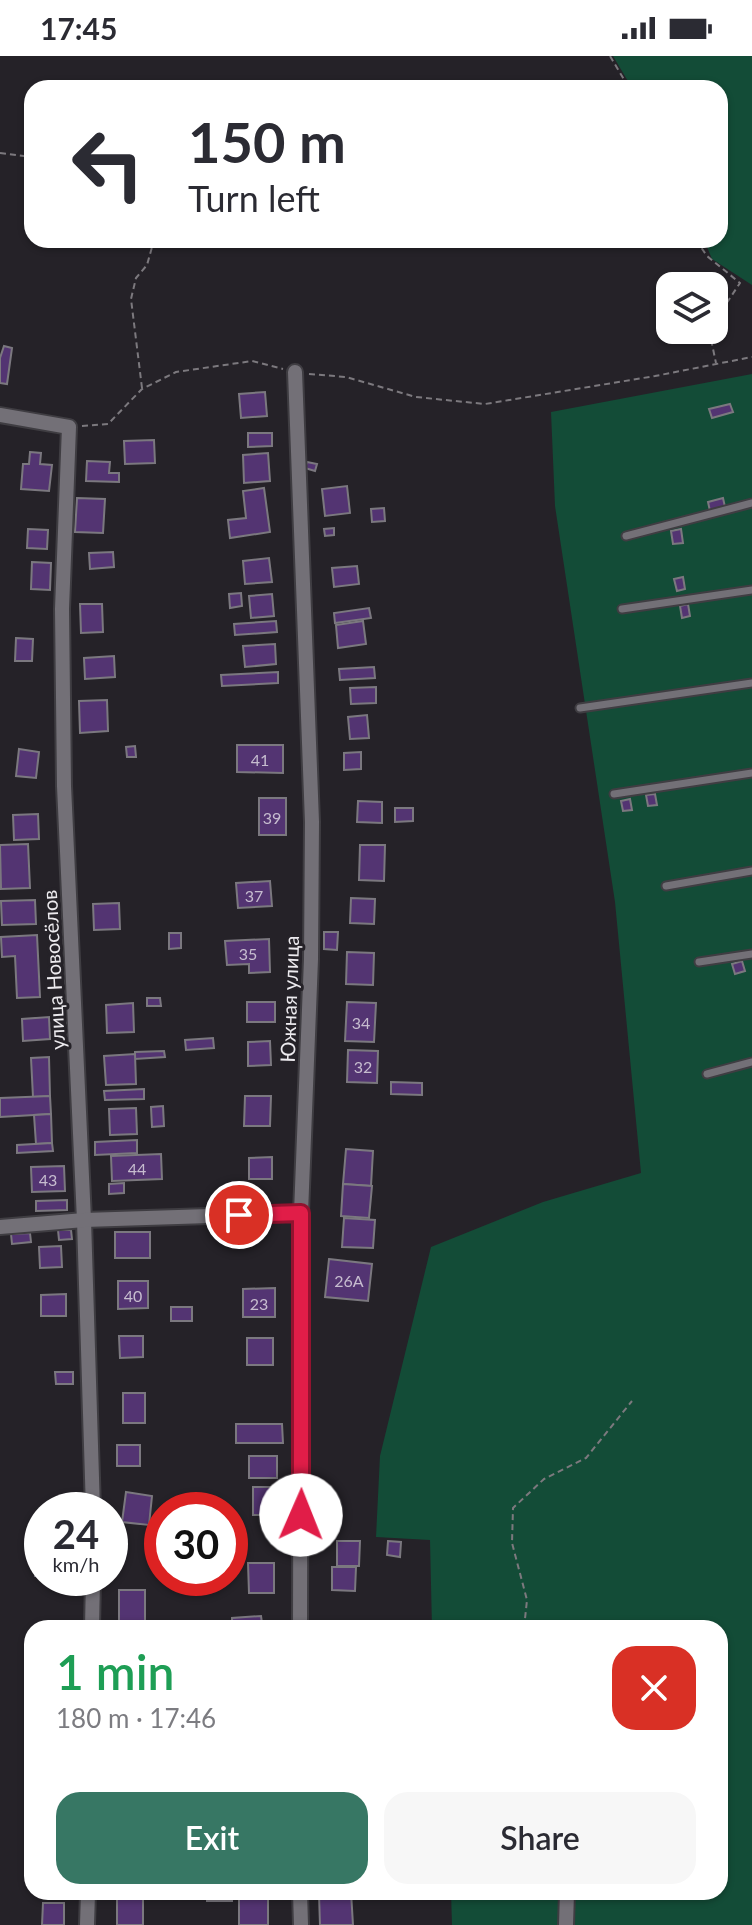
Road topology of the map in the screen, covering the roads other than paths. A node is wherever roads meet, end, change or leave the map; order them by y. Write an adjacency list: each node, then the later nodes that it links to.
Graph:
1 (295, 372): 17 (street, Южная улица)
2 (0, 415): 18 (street, улица Новосёлов)
3 (752, 503): 4 (lane)
4 (626, 536)
5 (752, 590): 6 (lane)
6 (622, 609)
7 (752, 683): 8 (lane)
8 (580, 708)
9 (752, 773): 10 (lane)
10 (614, 794)
11 (752, 871): 12 (lane)
12 (666, 886)
13 (752, 954): 14 (lane)
14 (699, 962)
15 (752, 1062): 16 (lane)
16 (707, 1074)
17 (301, 1213): 18 (street); 23 (street, Южная улица)
18 (84, 1220): 19 (street); 20 (street, улица Новосёлов)
19 (0, 1227)
20 (92, 1492)
21 (93, 1596): 22 (street)
22 (92, 1620)
23 (300, 1620)
24 (88, 1900): 27 (street)
25 (300, 1900): 28 (street)
26 (567, 1900): 29 (street)
27 (87, 1925)
28 (301, 1925)
29 (566, 1925)

